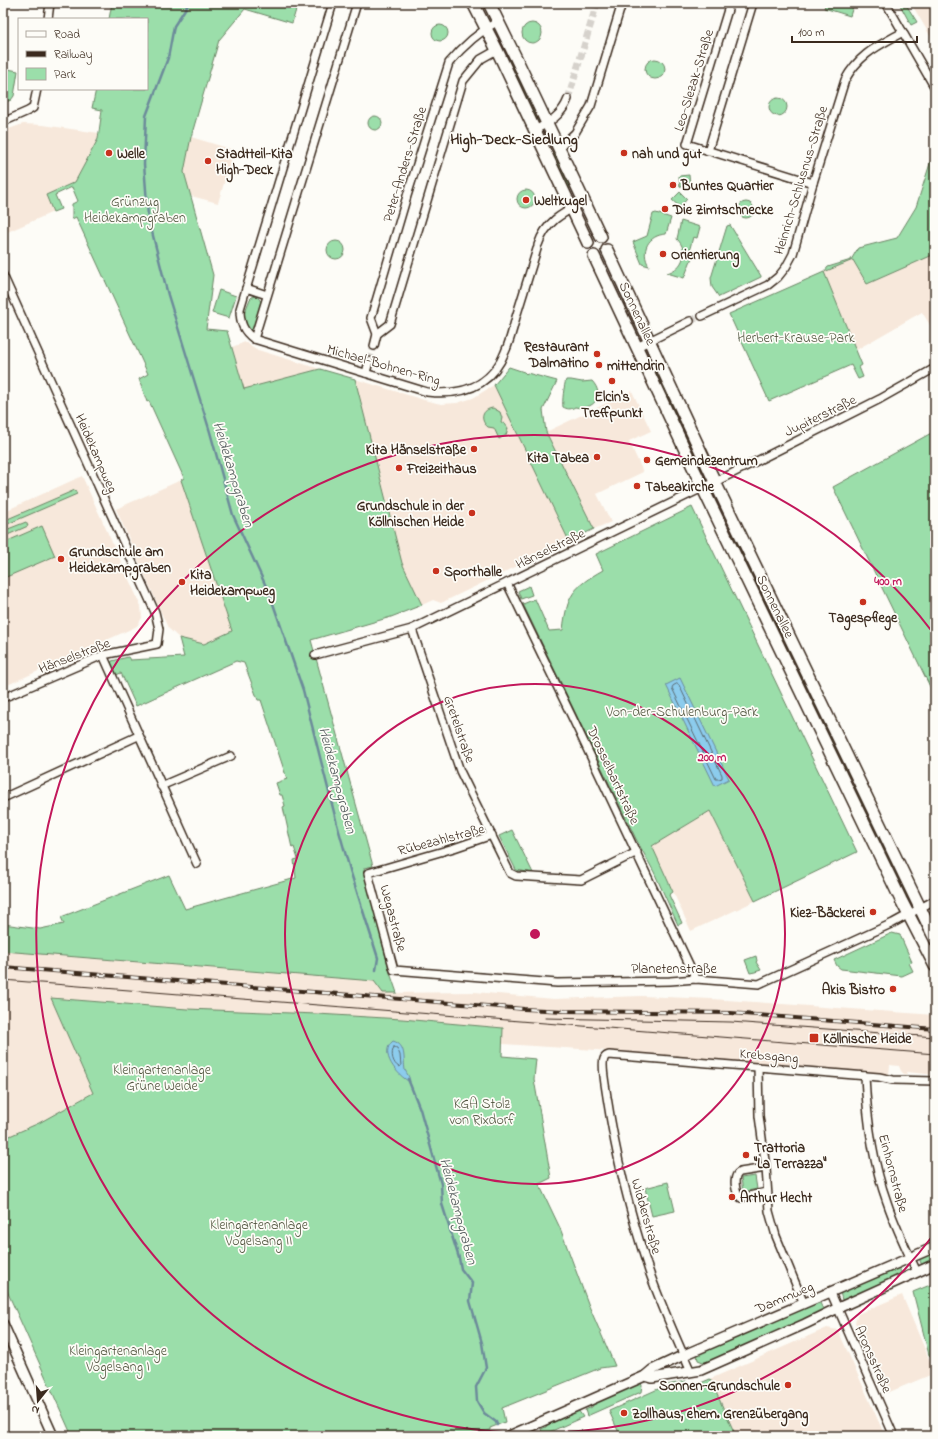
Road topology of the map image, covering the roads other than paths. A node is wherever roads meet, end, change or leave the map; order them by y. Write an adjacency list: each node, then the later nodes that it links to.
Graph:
1 (50, 3): 10 (street)
2 (333, 3): 31 (street)
3 (357, 3): 32 (street)
4 (474, 3): 12 (main road)
5 (489, 3): 11 (main road)
6 (622, 3): 21 (street)
7 (730, 3): 22 (street, Leo-Slezak-Straße)
8 (753, 3): 22 (street)
9 (886, 3): 13 (street)
10 (48, 18)
11 (498, 21): 12 (street, Peter-Anders-Straße); 19 (main road)
12 (486, 28): 14 (main road); 35 (street, Peter-Anders-Straße)
13 (903, 32): 15 (street); 23 (street, Heinrich-Schlusnus-Straße)
14 (498, 50): 20 (main road); 35 (street)
15 (935, 88)
16 (37, 90): 18 (street)
17 (568, 98): 19 (street)
18 (3, 122)
19 (548, 124): 20 (street); 21 (main road)
20 (536, 130): 25 (main road)
21 (559, 148): 24 (main road)
22 (708, 151): 23 (street, Leo-Slezak-Straße)
23 (813, 183): 33 (street, Heinrich-Schlusnus-Straße)
24 (584, 202): 25 (street, Michael-Bohnen-Ring); 26 (main road)
25 (572, 208): 27 (main road); 42 (street, Michael-Bohnen-Ring)
26 (601, 237)
27 (588, 243)
28 (607, 250): 37 (main road, Sonnenallee)
29 (594, 256): 39 (main road, Sonnenallee)
30 (3, 275): 47 (street, Heidekampweg)
31 (246, 288): 32 (street); 36 (street)
32 (267, 295): 36 (street)
33 (702, 316)
34 (690, 321): 37 (street)
35 (377, 334): 38 (street, Peter-Anders-Straße)
36 (254, 339): 42 (street, Michael-Bohnen-Ring)
37 (649, 341): 39 (street); 43 (main road, Sonnenallee)
38 (374, 346)
39 (637, 346): 44 (main road, Sonnenallee)
40 (369, 361): 42 (street)
41 (935, 368): 43 (street, Jupiterstraße)
42 (366, 373)
43 (715, 482): 44 (street, Jupiterstraße); 60 (main road, Sonnenallee)
44 (703, 488): 45 (street, Hänselstraße); 61 (main road, Sonnenallee)
45 (507, 583): 46 (street, Hänselstraße); 56 (street, Drosselbartstraße)
46 (412, 629): 49 (street, Hänselstraße); 55 (street, Gretelstraße)
47 (157, 644): 48 (street, Hänselstraße)
48 (103, 655): 50 (street, Hänselstraße); 51 (street)
49 (315, 655)
50 (3, 698)
51 (138, 736): 53 (street); 54 (street)
52 (231, 756): 53 (street)
53 (161, 786): 57 (street)
54 (3, 798)
55 (492, 836): 56 (street, Rübezahlstraße); 58 (street, Rübezahlstraße)
56 (637, 852): 65 (street, Drosselbartstraße)
57 (197, 864)
58 (368, 873): 64 (street, Wegastraße)
59 (935, 900): 60 (street, Planetenstraße)
60 (920, 908): 61 (street, Planetenstraße); 62 (main road, Sonnenallee)
61 (909, 914): 63 (main road, Sonnenallee); 65 (street, Planetenstraße)
62 (935, 939)
63 (935, 966)
64 (394, 970): 65 (street, Planetenstraße)
65 (696, 979)
66 (603, 1060): 67 (street, Krebsgang); 80 (street, Widderstraße)
67 (758, 1067): 68 (street, Krebsgang); 70 (street)
68 (865, 1076): 69 (street, Krebsgang); 73 (street, Einhornstraße)
69 (935, 1081)
70 (766, 1168): 71 (street); 71 (street)
71 (766, 1192): 77 (street)
72 (935, 1247): 73 (street, Dammweg)
73 (910, 1258): 75 (street, Einhornstraße); 76 (street, Dammweg)
74 (935, 1264): 75 (street, Dammweg)
75 (917, 1272): 78 (street, Dammweg)
76 (831, 1293): 77 (street, Dammweg); 78 (street, Aronsstraße)
77 (804, 1304): 80 (street, Dammweg)
78 (838, 1308): 81 (street, Dammweg); 85 (street, Aronsstraße)
79 (3, 1324): 83 (street)
80 (684, 1355): 81 (street, Widderstraße); 82 (street, Dammweg)
81 (691, 1372): 82 (street, Dammweg)
82 (644, 1376): 84 (street, Dammweg)
83 (53, 1436)
84 (509, 1436)
85 (894, 1436)

